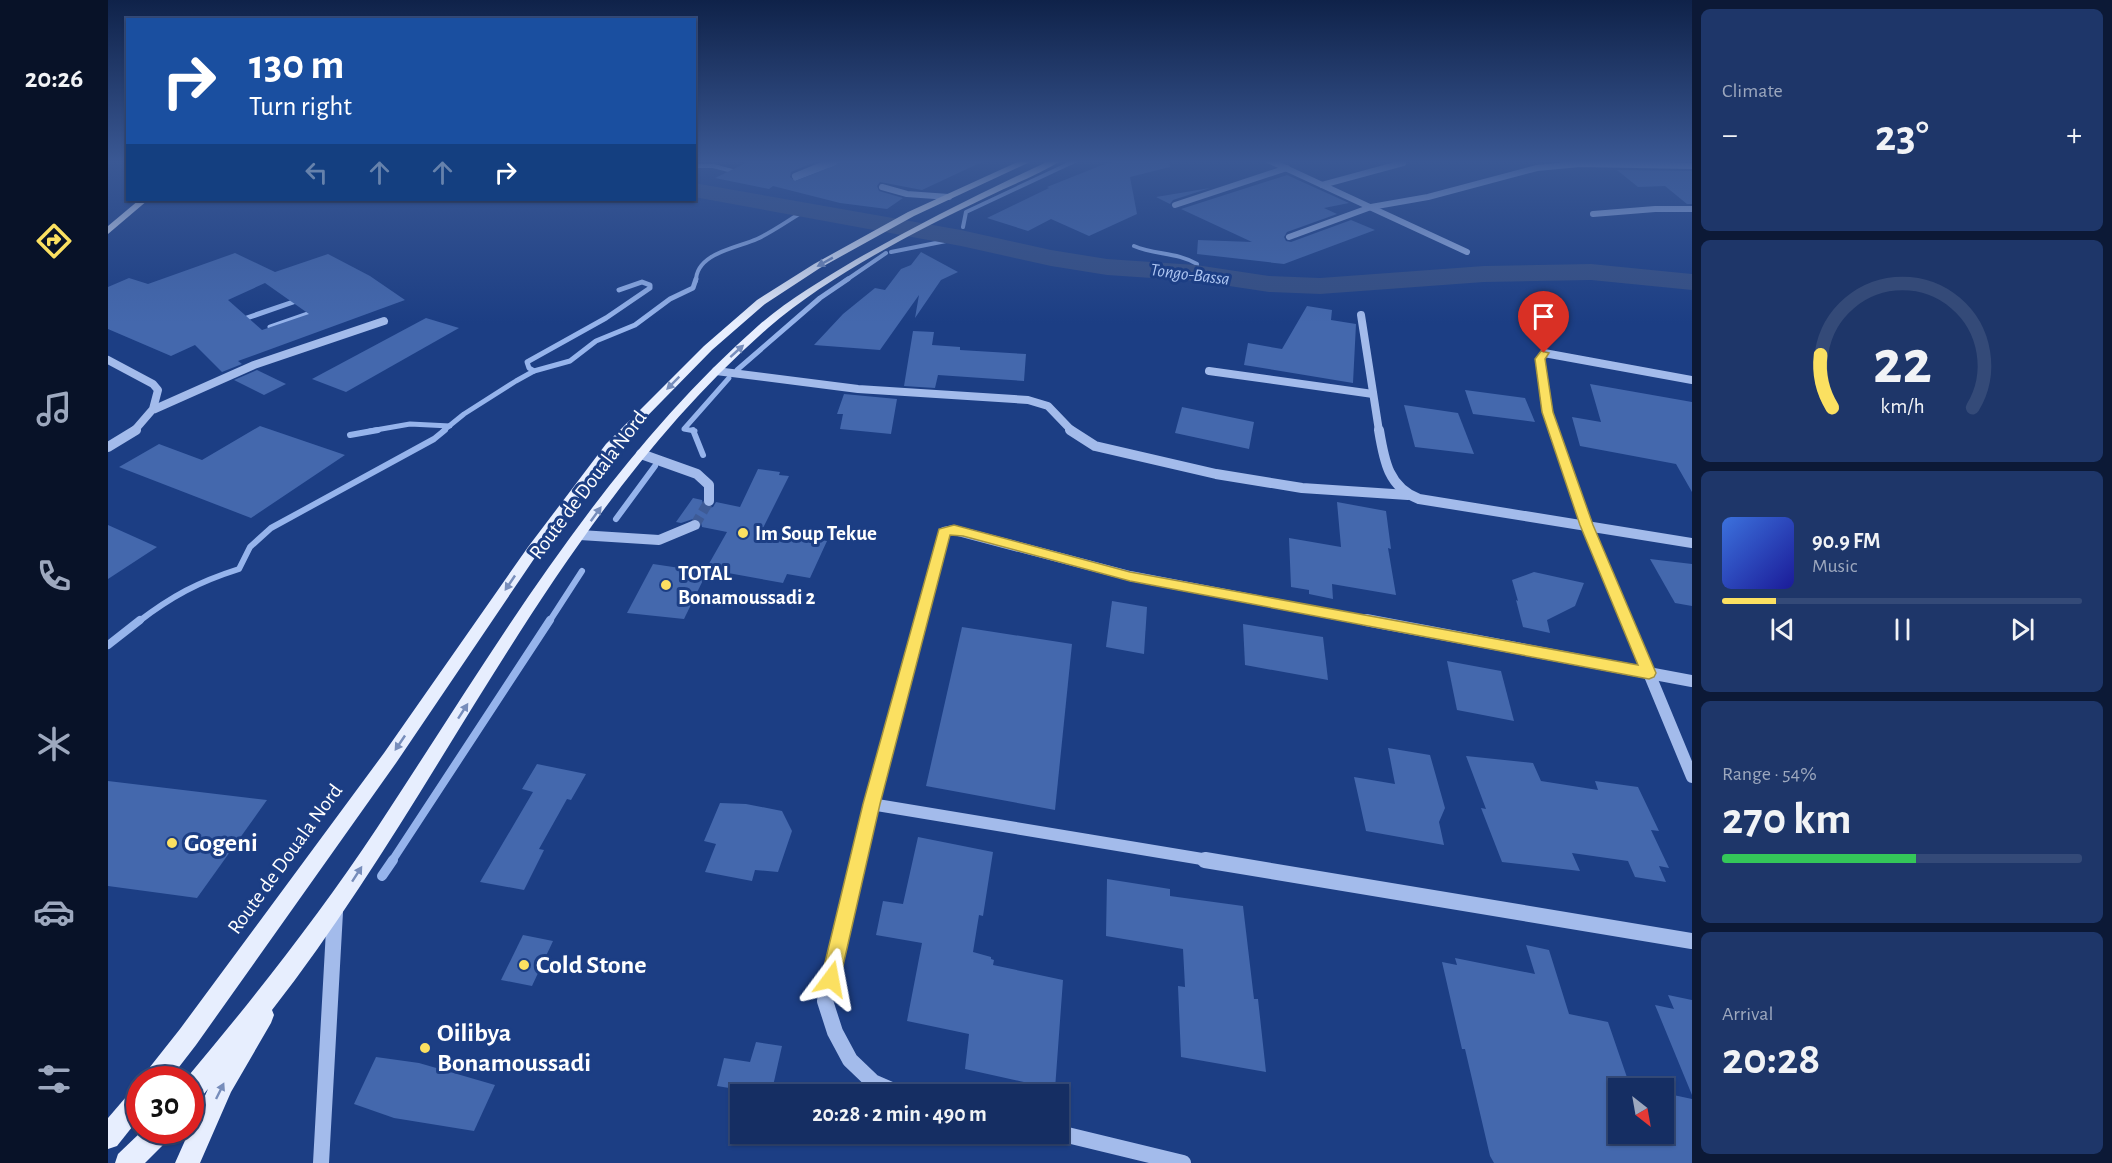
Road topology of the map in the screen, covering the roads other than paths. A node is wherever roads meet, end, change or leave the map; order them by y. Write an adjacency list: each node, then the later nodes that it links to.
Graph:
1 (127, 214): 6 (main road)
2 (911, 214): 32 (main road, Route de Douala Nord, one-way to 32)
3 (944, 214): 12 (main road, Route de Douala Nord, one-way to 3)
4 (1351, 214): 7 (street)
5 (1387, 214): 8 (street)
6 (108, 231)
7 (1289, 237)
8 (1467, 252)
9 (1361, 315): 15 (street)
10 (384, 321): 16 (street)
11 (108, 360): 16 (street)
12 (716, 371): 18 (main road, Route de Douala Nord); 19 (street)
13 (1209, 371): 15 (street)
14 (1692, 380): 22 (street)
15 (1373, 394): 19 (street)
16 (155, 409): 17 (street)
17 (108, 447)
18 (641, 454): 20 (street); 23 (main road, Route de Douala Nord, one-way to 18)
19 (1408, 495): 22 (street)
20 (709, 501)
21 (695, 525): 23 (street)
22 (1587, 525): 24 (street); 25 (street)
23 (580, 535): 29 (main road, Route de Douala Nord, one-way to 23)
24 (1692, 543)
25 (1649, 673): 26 (street); 27 (street); 28 (street)
26 (1692, 681)
27 (1692, 777)
28 (871, 804): 30 (street); 34 (street)
29 (335, 908): 31 (main road, Route de Douala Nord); 41 (street)
30 (1692, 942)
31 (287, 974): 33 (main road); 40 (main road, one-way to 31)
32 (165, 1066)
33 (204, 1076)
34 (878, 1084)
35 (126, 1115): 37 (main road)
36 (1069, 1135): 42 (street)
37 (108, 1137)
38 (146, 1144): 39 (main road)
39 (127, 1163)
40 (187, 1163)
41 (321, 1163)
42 (1183, 1163)

